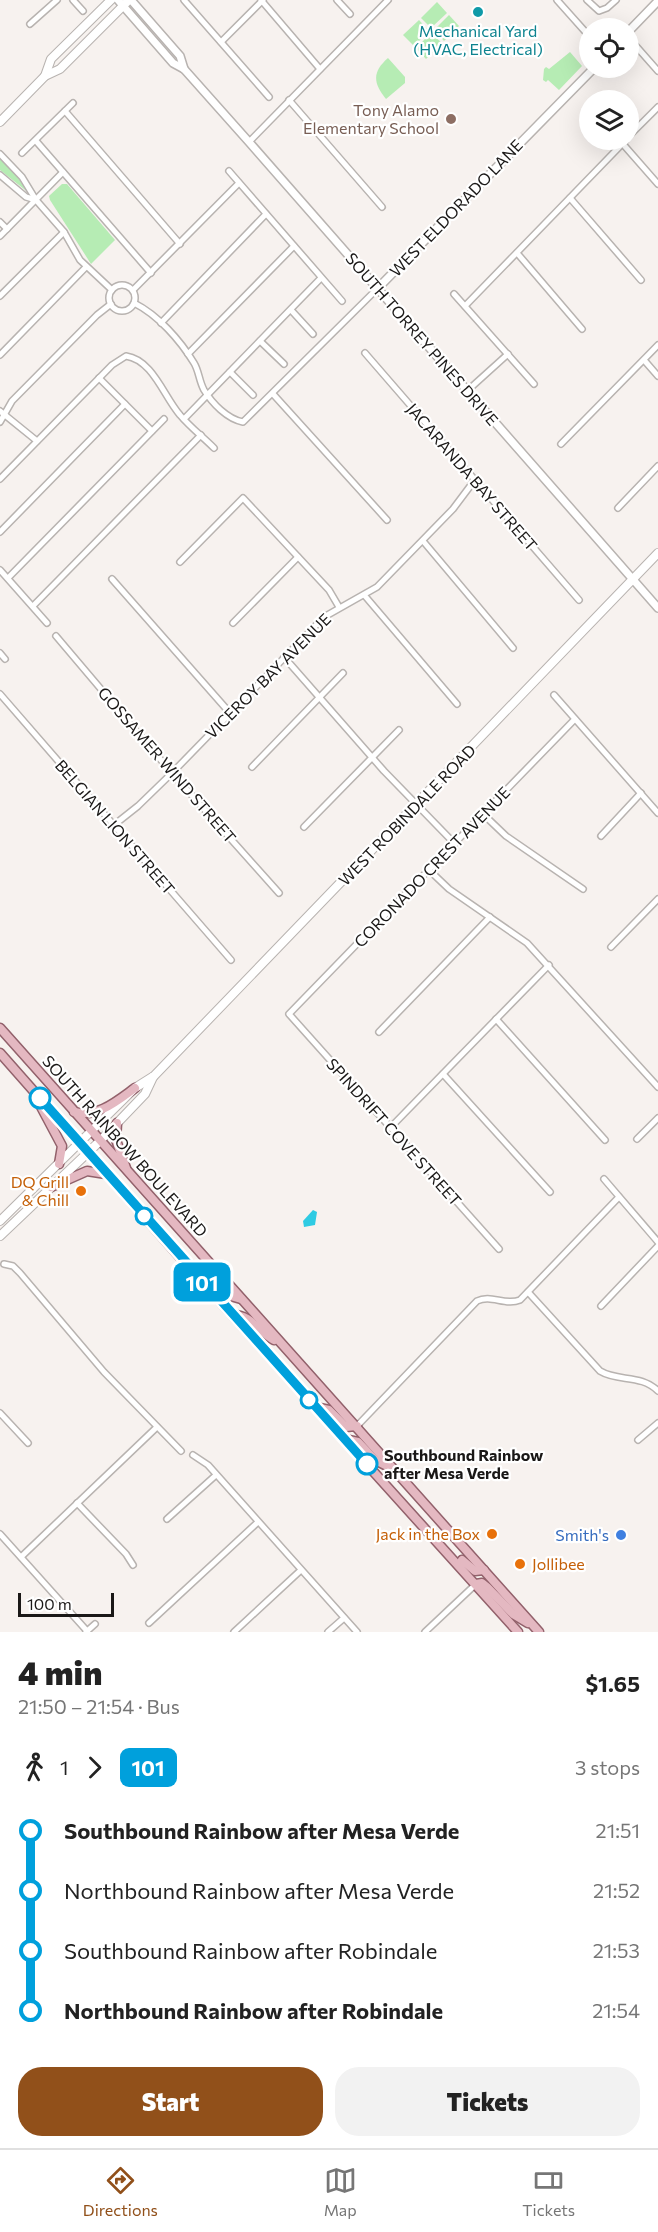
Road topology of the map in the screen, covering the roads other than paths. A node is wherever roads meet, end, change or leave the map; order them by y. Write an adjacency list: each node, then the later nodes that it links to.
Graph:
1 (57, 0): 17 (street)
2 (73, 0): 14 (street)
3 (111, 0): 24 (main road)
4 (130, 0): 13 (main road); 21 (street, SOUTH TORREY PINES DRIVE)
5 (184, 0): 19 (street)
6 (262, 0): 19 (street); 22 (street)
7 (337, 0): 15 (street)
8 (386, 0): 22 (street)
9 (557, 0): 18 (street)
10 (587, 0): 11 (street)
11 (615, 0)
12 (658, 1): 16 (street)
13 (121, 3): 21 (street, SOUTH TORREY PINES DRIVE); 24 (main road)
14 (83, 11)
15 (350, 14)
16 (639, 21)
17 (30, 24)
18 (579, 25)
19 (221, 42): 26 (street)
20 (639, 49): 23 (street)
21 (184, 69): 34 (street, SOUTH TORREY PINES DRIVE)
22 (320, 69): 27 (street)
23 (658, 70)
24 (45, 76): 31 (main road)
25 (584, 78): 59 (street, WEST ELDORADO LANE)
26 (269, 97)
27 (289, 100): 34 (street); 46 (street)
28 (73, 103): 30 (street)
29 (658, 106): 32 (street)
30 (65, 111): 33 (street); 52 (street)
31 (0, 122)
32 (639, 126)
33 (36, 141): 37 (street); 40 (street)
34 (249, 142): 59 (street, SOUTH TORREY PINES DRIVE)
35 (616, 150): 44 (street)
36 (633, 150): 43 (street)
37 (22, 153)
38 (0, 154): 45 (street)
39 (229, 171): 42 (street)
40 (63, 172): 45 (street); 56 (street)
41 (0, 175): 45 (street)
42 (239, 183): 47 (street); 52 (street)
43 (658, 184)
44 (570, 198): 54 (street); 58 (street)
45 (36, 200): 49 (street); 50 (street)
46 (382, 207)
47 (266, 214): 53 (street); 69 (street)
48 (0, 222): 49 (street)
49 (7, 229): 51 (street)
50 (64, 232): 55 (street); 63 (street)
51 (0, 236)
52 (180, 244): 56 (street)
53 (294, 246): 57 (street); 75 (street)
54 (517, 253): 67 (street); 70 (street)
55 (86, 267): 60 (street); 77 (street)
56 (151, 273): 61 (street)
57 (321, 278): 64 (street); 68 (street)
58 (641, 280)
59 (378, 288): 84 (street, SOUTH TORREY PINES DRIVE); 85 (street, WEST ELDORADO LANE)
60 (112, 290): 61 (street); 66 (street)
61 (133, 290): 65 (street)
62 (454, 294): 67 (street)
63 (0, 296)
64 (342, 301)
65 (134, 303): 66 (street); 69 (street)
66 (111, 304): 89 (street)
67 (465, 306): 76 (street)
68 (291, 310): 71 (street); 72 (street)
69 (161, 323): 75 (street)
70 (582, 329)
71 (313, 334)
72 (260, 341): 79 (street); 80 (street)
73 (658, 345): 78 (street)
74 (365, 353): 100 (street, JACARANDA BAY STREET)
75 (188, 354): 86 (street)
76 (508, 354): 83 (street); 84 (street)
77 (0, 355)
78 (644, 360): 81 (street); 96 (street)
79 (284, 364)
80 (230, 372): 86 (street); 87 (street)
81 (658, 376)
82 (99, 378): 88 (street); 91 (street); 95 (street)
83 (534, 384)
84 (467, 391): 111 (street, SOUTH TORREY PINES DRIVE)
85 (273, 394): 86 (street, WEST ELDORADO LANE); 102 (street)
86 (208, 395): 91 (street)
87 (253, 395)
88 (125, 404): 93 (street); 103 (street)
89 (3, 412): 92 (street); 95 (street)
90 (164, 419): 93 (street)
91 (184, 419): 94 (street)
92 (0, 422)
93 (152, 431): 109 (street)
94 (201, 435): 97 (street); 114 (street)
95 (37, 441): 99 (street)
96 (561, 444)
97 (214, 448)
98 (658, 466): 101 (street)
99 (0, 479)
100 (474, 481): 104 (street, VICEROY BAY AVENUE); 113 (street, JACARANDA BAY STREET)
101 (618, 508)
102 (387, 520)
103 (0, 532)
104 (423, 541): 112 (street, VICEROY BAY AVENUE); 120 (street)
105 (658, 553): 111 (main road, WEST ROBINDALE ROAD)
106 (298, 557): 107 (street); 115 (street); 118 (street)
107 (180, 562)
108 (0, 570): 109 (street)
109 (8, 578): 114 (street)
110 (112, 579): 129 (street)
111 (633, 579): 116 (street, SOUTH TORREY PINES DRIVE); 136 (main road, WEST ROBINDALE ROAD)
112 (365, 596): 115 (street, VICEROY BAY AVENUE); 128 (street)
113 (579, 600)
114 (33, 606): 117 (street)
115 (339, 607): 122 (street, VICEROY BAY AVENUE)
116 (658, 609)
117 (47, 623)
118 (233, 623)
119 (56, 636): 134 (street, GOSSAMER WIND STREET)
120 (513, 648)
121 (0, 653): 123 (street)
122 (284, 657): 127 (street); 129 (street, VICEROY BAY AVENUE)
123 (5, 659)
124 (343, 673): 127 (street)
125 (0, 694): 139 (street, BELGIAN LION STREET)
126 (554, 694): 130 (street)
127 (319, 698): 132 (street); 133 (street)
128 (457, 704)
129 (230, 713): 134 (street, VICEROY BAY AVENUE)
130 (575, 719): 135 (street); 138 (street, CORONADO CREST AVENUE)
131 (399, 730): 132 (street)
132 (372, 757): 136 (street); 140 (street)
133 (252, 767)
134 (172, 773): 139 (street, VICEROY BAY AVENUE); 145 (street, GOSSAMER WIND STREET)
135 (641, 793): 137 (street); 141 (street)
136 (416, 806): 142 (street); 157 (main road, WEST ROBINDALE ROAD)
137 (658, 813)
138 (483, 814): 142 (street, CORONADO CREST AVENUE); 144 (street)
139 (114, 825): 149 (street, BELGIAN LION STREET)
140 (304, 827)
141 (601, 836)
142 (455, 844): 143 (street, CORONADO CREST AVENUE)
143 (429, 870): 147 (street); 151 (street, CORONADO CREST AVENUE)
144 (583, 889)
145 (279, 893)
146 (658, 898): 148 (street)
147 (490, 917): 150 (street); 154 (street)
148 (611, 948)
149 (231, 960)
150 (549, 965): 152 (street); 159 (street)
151 (289, 1014): 164 (street, SPINDRIFT COVE STREET)
152 (496, 1019): 156 (street); 167 (street)
153 (1, 1030): 161 (main road, SOUTH RAINBOW BOULEVARD)
154 (379, 1032)
155 (0, 1053): 158 (main road, SOUTH RAINBOW BOULEVARD)
156 (443, 1074): 164 (street); 176 (street)
157 (154, 1076): 160 (main road, WEST ROBINDALE ROAD); 163 (main road, WEST ROBINDALE ROAD)
158 (31, 1087): 169 (main road, SOUTH RAINBOW BOULEVARD); 171 (main road)
159 (658, 1087)
160 (135, 1088): 161 (main road); 165 (main road, WEST ROBINDALE ROAD)
161 (74, 1112): 165 (main road, SOUTH RAINBOW BOULEVARD)
162 (658, 1118): 166 (street)
163 (117, 1123): 168 (main road, WEST ROBINDALE ROAD); 172 (main road)
164 (390, 1128): 183 (street, SPINDRIFT COVE STREET)
165 (92, 1132): 168 (main road, SOUTH RAINBOW BOULEVARD); 169 (main road, WEST ROBINDALE ROAD)
166 (637, 1139)
167 (604, 1140)
168 (100, 1141): 170 (main road, WEST ROBINDALE ROAD); 172 (main road, SOUTH RAINBOW BOULEVARD)
169 (80, 1144): 170 (main road, SOUTH RAINBOW BOULEVARD); 171 (main road, WEST ROBINDALE ROAD)
170 (88, 1153): 173 (main road, SOUTH RAINBOW BOULEVARD); 175 (main road, WEST ROBINDALE ROAD)
171 (59, 1164): 178 (main road, WEST ROBINDALE ROAD)
172 (127, 1172): 187 (main road, SOUTH RAINBOW BOULEVARD)
173 (106, 1174): 175 (main road); 184 (main road, SOUTH RAINBOW BOULEVARD)
174 (604, 1179): 177 (street)
175 (51, 1187): 181 (main road, WEST ROBINDALE ROAD)
176 (550, 1192)
177 (619, 1197): 182 (street); 186 (street)
178 (7, 1214): 179 (main road, WEST ROBINDALE ROAD); 180 (main road)
179 (0, 1221)
180 (0, 1228)
181 (0, 1236)
182 (658, 1244): 188 (street)
183 (499, 1249)
184 (182, 1260): 187 (main road); 189 (main road, SOUTH RAINBOW BOULEVARD)
185 (4, 1264): 196 (street)
186 (528, 1292): 191 (street); 195 (street)
187 (241, 1299): 190 (main road, SOUTH RAINBOW BOULEVARD)
188 (601, 1306)
189 (232, 1315): 190 (main road); 192 (main road, SOUTH RAINBOW BOULEVARD)
190 (282, 1344): 195 (main road, SOUTH RAINBOW BOULEVARD)
191 (658, 1391)
192 (315, 1407): 195 (main road); 197 (main road, SOUTH RAINBOW BOULEVARD)
193 (0, 1413): 199 (street)
194 (658, 1423): 198 (street)
195 (357, 1426): 202 (main road, SOUTH RAINBOW BOULEVARD)
196 (157, 1427): 200 (street); 204 (street)
197 (344, 1439): 202 (main road); 208 (main road, SOUTH RAINBOW BOULEVARD)
198 (638, 1440)
199 (28, 1443)
200 (181, 1451)
201 (193, 1455): 203 (street)
202 (397, 1471): 212 (main road, SOUTH RAINBOW BOULEVARD)
203 (216, 1474): 205 (street); 206 (street)
204 (77, 1503): 209 (street); 210 (street)
205 (167, 1519)
206 (258, 1522): 211 (street); 215 (street)
207 (0, 1534): 209 (street)
208 (445, 1548): 212 (main road); 213 (main road, SOUTH RAINBOW BOULEVARD)
209 (21, 1557): 218 (street)
210 (133, 1565)
211 (301, 1570): 214 (street); 219 (street)
212 (484, 1570): 217 (main road, SOUTH RAINBOW BOULEVARD)
213 (476, 1584): 217 (main road); 222 (street); 223 (main road, SOUTH RAINBOW BOULEVARD)
214 (344, 1618): 220 (street); 221 (street)
215 (149, 1623)
216 (95, 1624): 218 (street)
217 (538, 1630)
218 (87, 1632)
219 (234, 1632)
220 (328, 1632)
221 (357, 1632)
222 (425, 1632)
223 (518, 1632)

